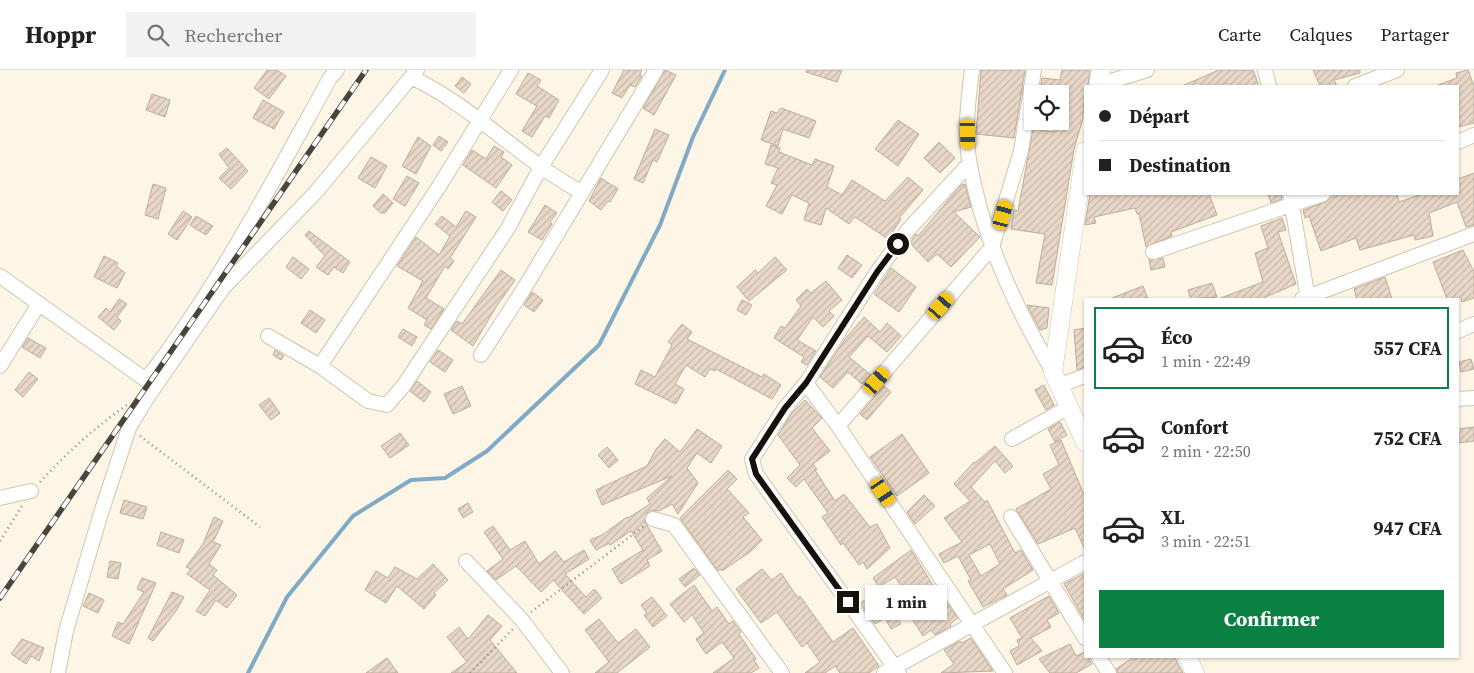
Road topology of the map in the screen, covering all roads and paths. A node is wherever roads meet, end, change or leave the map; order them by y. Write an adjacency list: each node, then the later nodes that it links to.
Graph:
1 (337, 70): 29 (street)
2 (511, 70): 14 (street)
3 (602, 70): 19 (street)
4 (656, 70): 21 (street)
5 (972, 70): 17 (street)
6 (1034, 70): 25 (street)
7 (1147, 70): 11 (street)
8 (1265, 70): 12 (street)
9 (1397, 70): 13 (street)
10 (415, 74): 14 (street); 44 (street)
11 (1099, 80)
12 (1268, 85)
13 (1358, 85)
14 (479, 120): 19 (street); 35 (street)
15 (1474, 135): 16 (street)
16 (1459, 142)
17 (969, 164): 25 (street); 38 (street)
18 (1084, 164): 20 (street)
19 (541, 167): 21 (street); 35 (street)
20 (1082, 189): 37 (street)
21 (582, 193): 33 (street)
22 (1318, 195): 23 (street)
23 (1291, 200): 26 (street); 28 (street)
24 (1474, 234): 28 (street)
25 (992, 247): 37 (street); 43 (street)
26 (1153, 252)
27 (0, 276): 29 (street)
28 (1306, 298)
29 (39, 304): 34 (street)
30 (1474, 324): 31 (street)
31 (1459, 331)
32 (268, 336): 35 (street)
33 (480, 355)
34 (0, 366)
35 (320, 366)
36 (1084, 376): 37 (street)
37 (1056, 379): 42 (street)
38 (806, 383): 43 (street); 61 (street)
39 (1474, 398): 41 (street)
40 (132, 399): 47 (path)
41 (1459, 399)
42 (1069, 407): 45 (street); 46 (street)
43 (838, 426): 57 (street)
44 (129, 428): 51 (path); 62 (street)
45 (1012, 439)
46 (1084, 440)
47 (31, 491): 48 (street); 52 (path)
48 (0, 498)
49 (1011, 517): 55 (street)
50 (653, 519): 56 (path); 65 (street)
51 (260, 527)
52 (0, 541)
53 (466, 561): 56 (street)
54 (1084, 563): 55 (street)
55 (1050, 582): 57 (street); 58 (street)
56 (522, 620): 63 (path); 64 (street)
57 (972, 623): 61 (street); 66 (street)
58 (1084, 636)
59 (1099, 658): 67 (street)
60 (1188, 658): 68 (street)
61 (892, 671)
62 (58, 673)
63 (470, 673)
64 (562, 673)
65 (782, 673)
66 (1005, 673)
67 (1109, 673)
68 (1195, 673)

